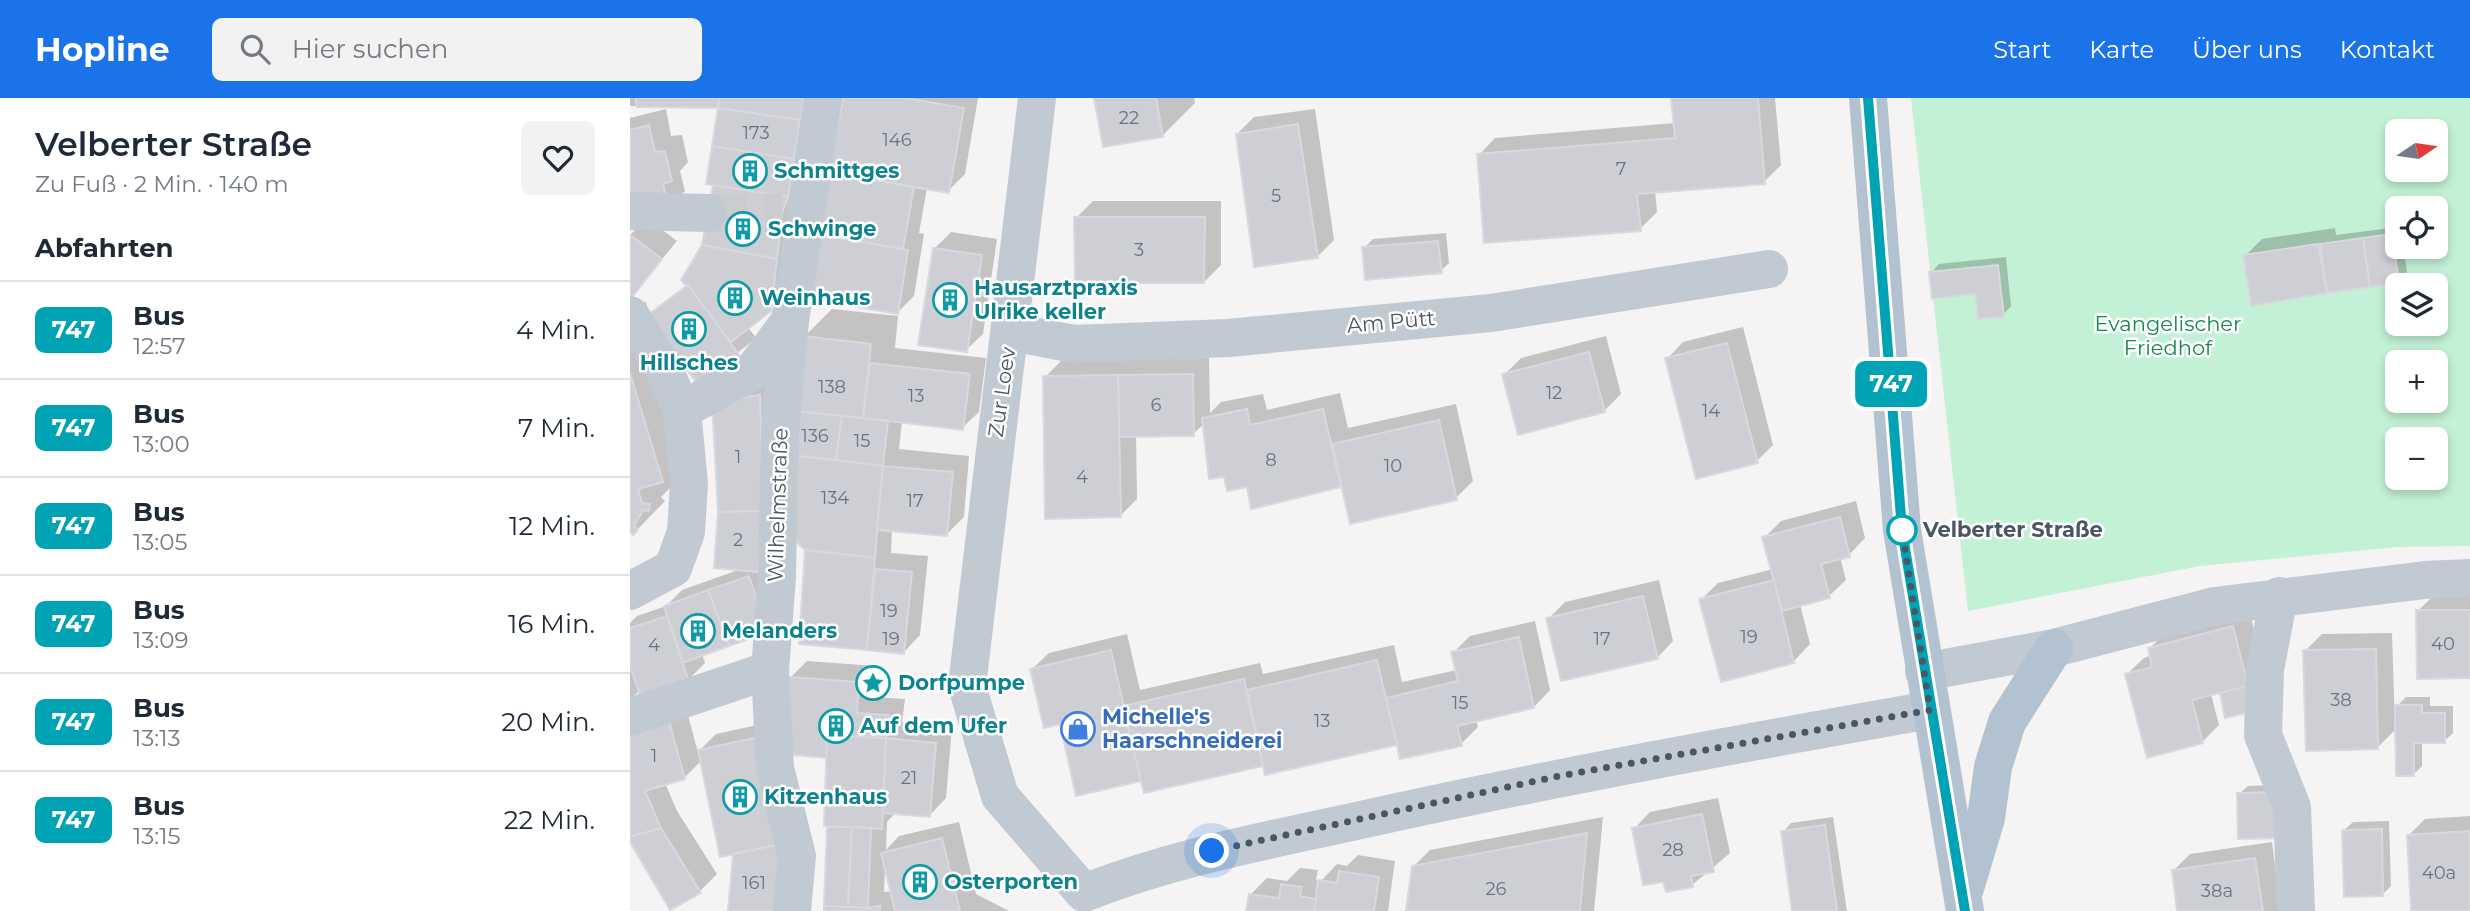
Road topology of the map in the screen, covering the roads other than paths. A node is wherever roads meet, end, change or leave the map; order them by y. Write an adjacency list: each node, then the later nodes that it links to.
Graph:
1 (823, 98): 8 (street, Wilhelmstraße)
2 (1037, 98): 9 (street, Zur Loev)
3 (1868, 98): 16 (main road)
4 (630, 211): 5 (street)
5 (708, 213)
6 (1769, 270): 9 (street, Am Pütt)
7 (630, 315): 10 (street)
8 (790, 321): 10 (street); 15 (street, Wilhelmstraße)
9 (1011, 332): 19 (street, Zur Loev)
10 (682, 410): 12 (street)
11 (2470, 578): 13 (street)
12 (630, 591)
13 (2279, 596): 14 (street); 22 (street)
14 (2054, 648): 16 (street); 20 (main road)
15 (769, 670): 18 (street); 21 (street, Wilhelmstraße)
16 (1924, 672): 17 (main road)
17 (1930, 710): 19 (street); 20 (main road)
18 (630, 717)
19 (1091, 902)
20 (1964, 904)
21 (792, 911)
22 (2297, 911)

